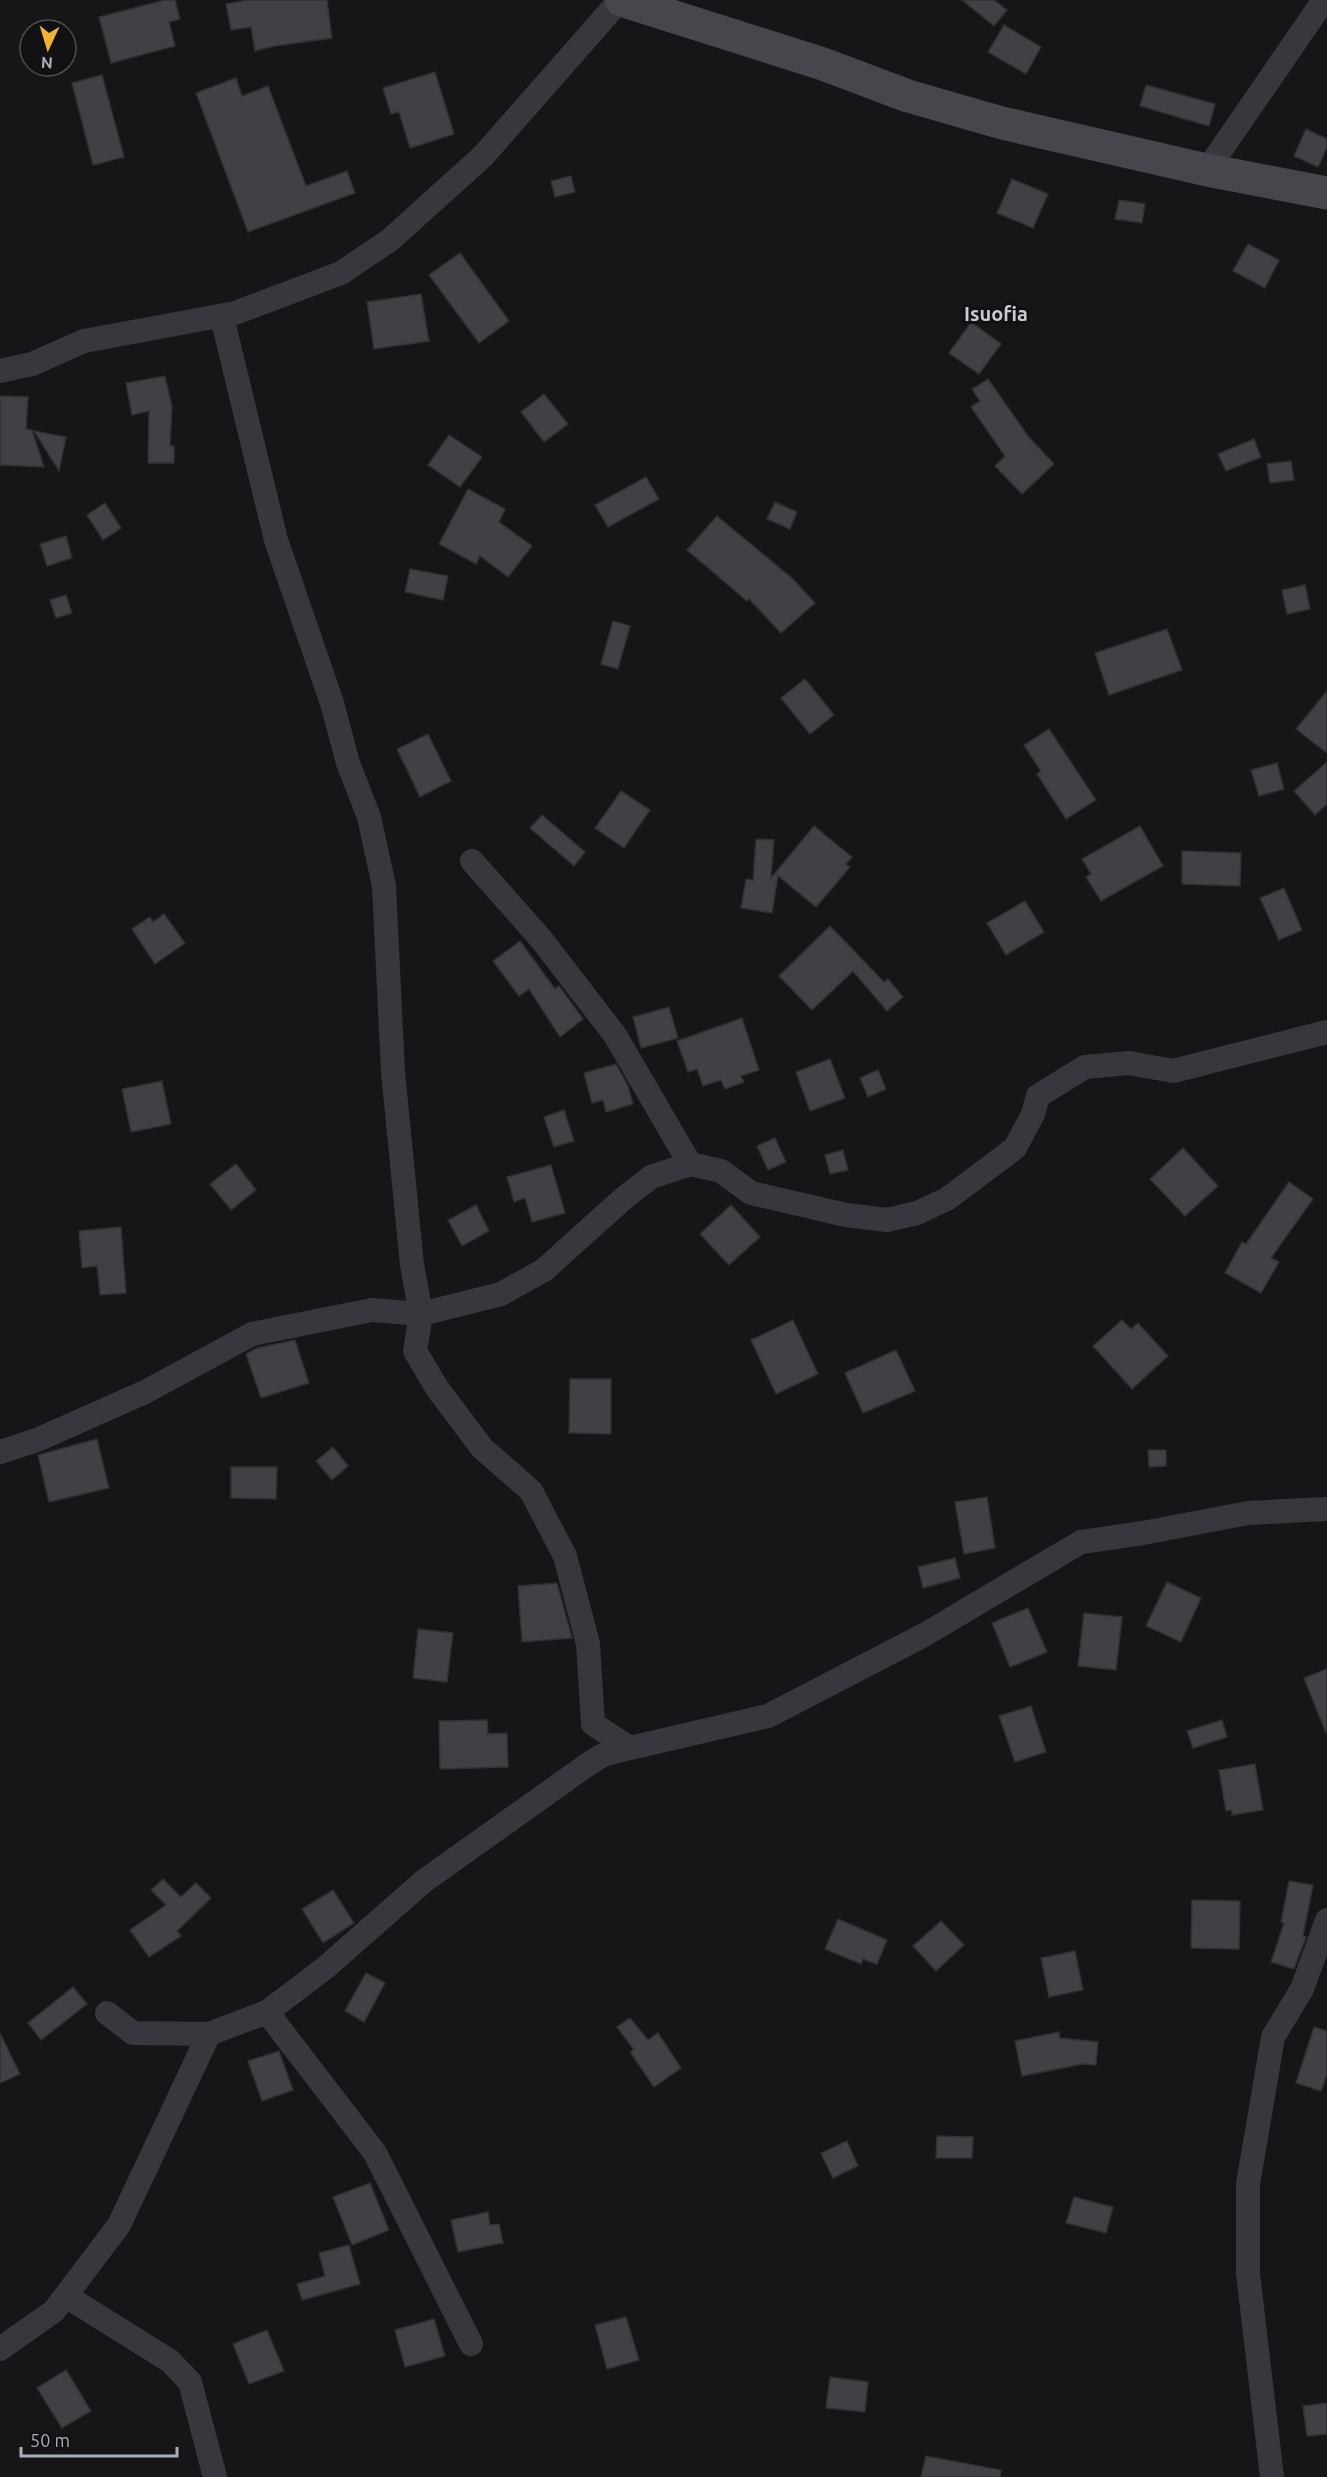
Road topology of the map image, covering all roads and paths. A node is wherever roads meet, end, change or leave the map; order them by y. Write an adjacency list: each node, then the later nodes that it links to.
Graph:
1 (620, 0): 3 (main road); 5 (street)
2 (1324, 0): 3 (street)
3 (1207, 170): 4 (main road)
4 (1327, 193)
5 (222, 317): 6 (street); 10 (street)
6 (0, 372)
7 (472, 861): 9 (street)
8 (1327, 1032): 9 (street)
9 (690, 1164): 10 (street)
10 (421, 1314): 11 (street); 13 (street)
11 (0, 1452)
12 (1327, 1509): 13 (street)
13 (630, 1748): 15 (street)
14 (1327, 1920): 22 (street)
15 (267, 2012): 17 (street); 19 (street)
16 (107, 2013): 17 (street)
17 (209, 2034): 18 (street)
18 (66, 2296): 20 (street); 21 (street)
19 (471, 2344)
20 (0, 2349)
21 (215, 2477)
22 (1272, 2477)

